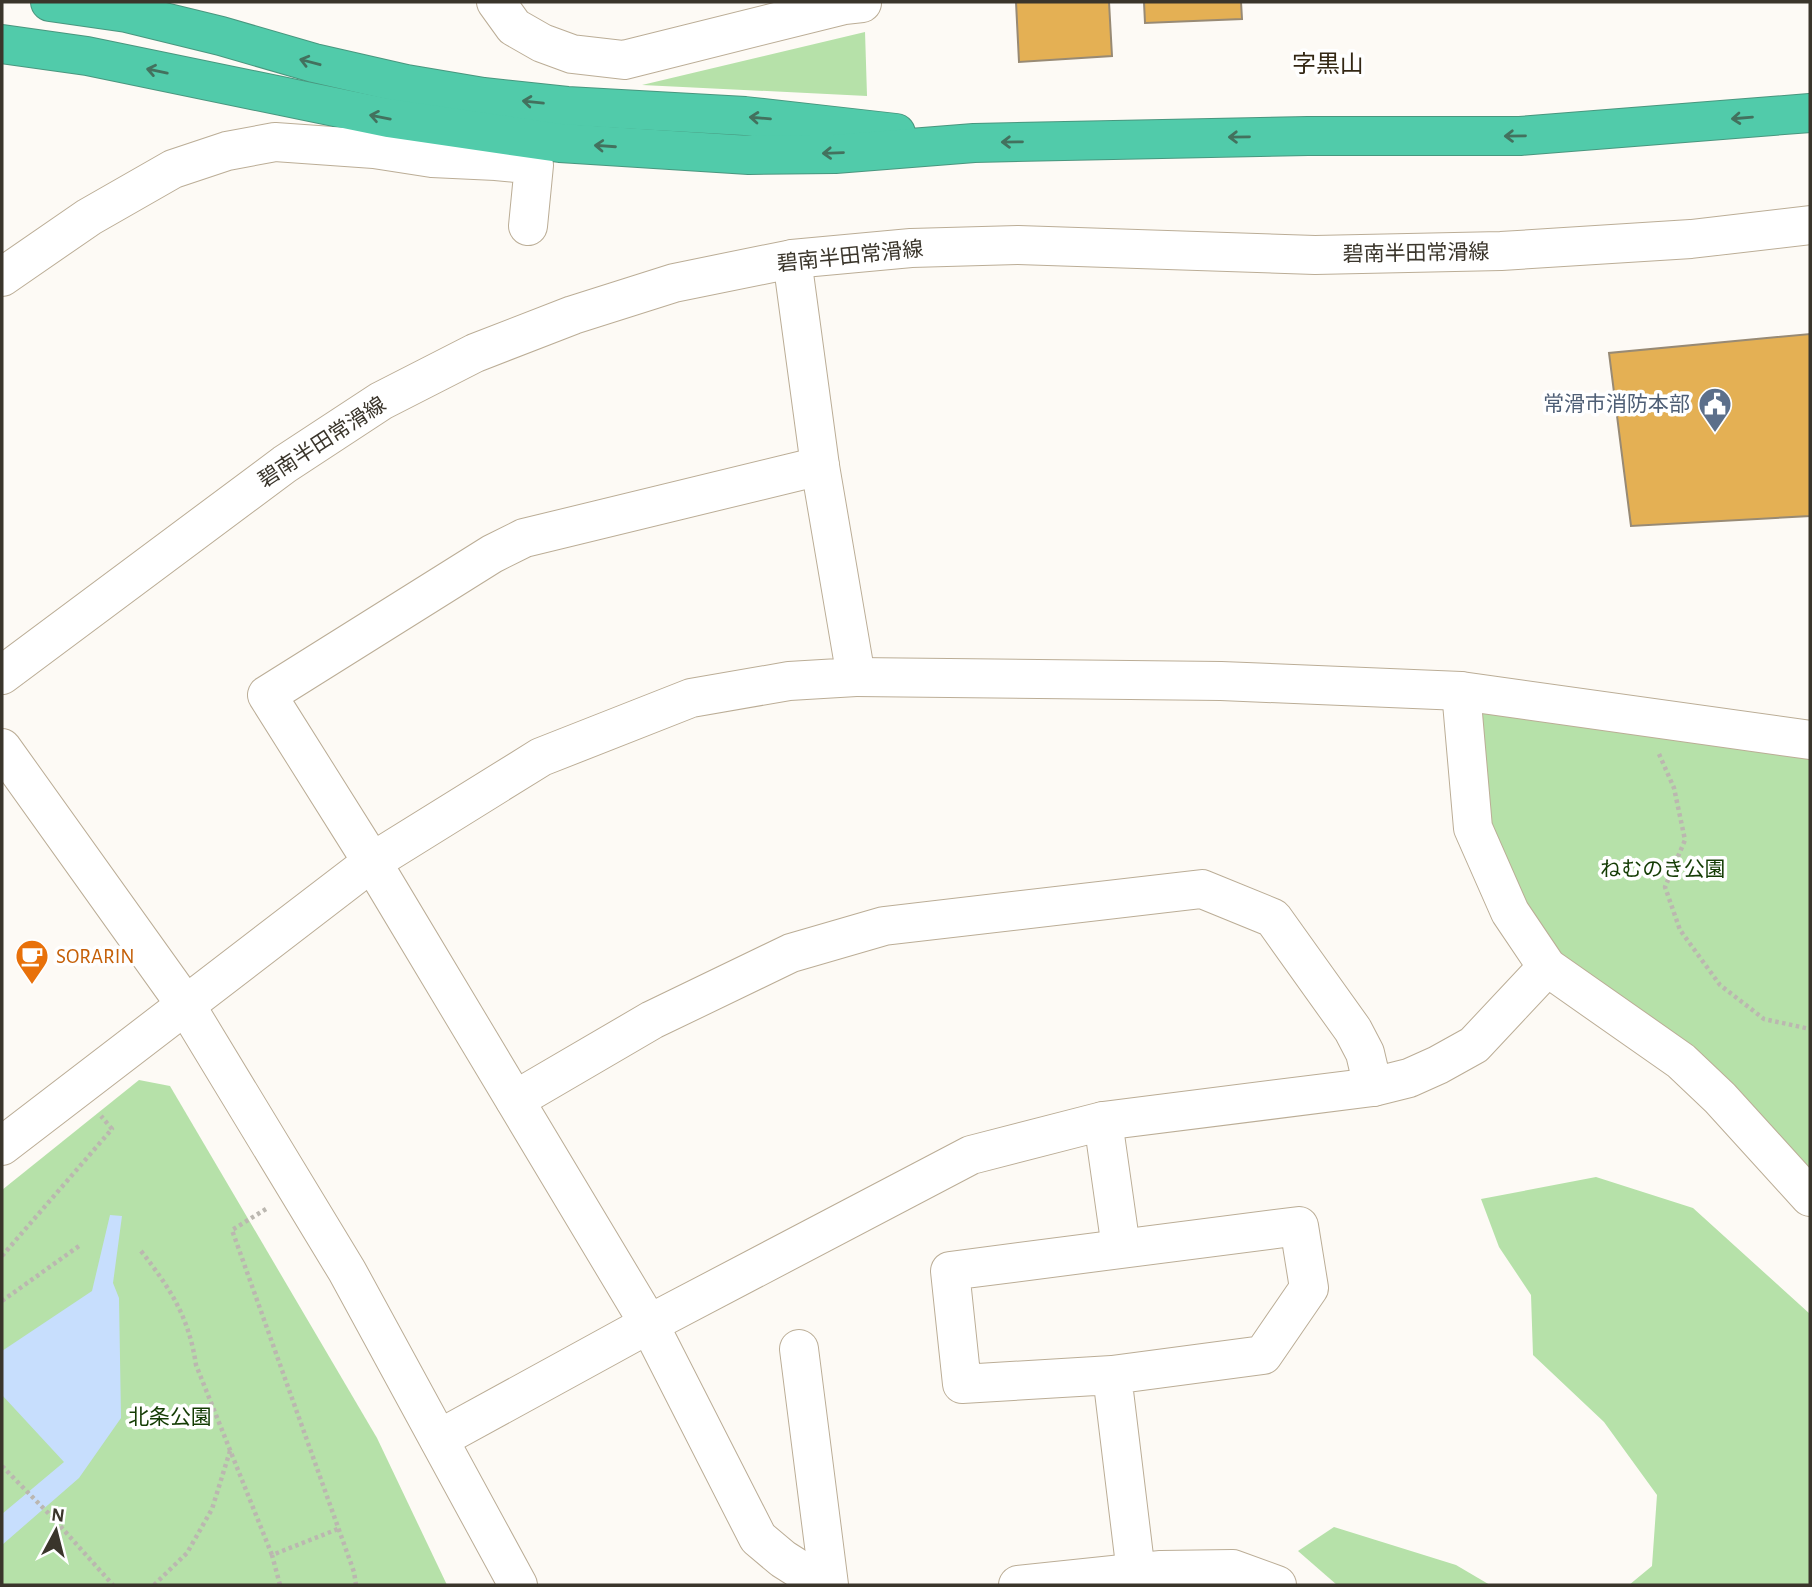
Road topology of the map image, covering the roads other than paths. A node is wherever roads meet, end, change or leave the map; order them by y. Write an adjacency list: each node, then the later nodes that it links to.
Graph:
1 (50, 2): 6 (highway, one-way to 1)
2 (496, 2): 3 (street)
3 (862, 3)
4 (2, 44): 6 (highway, one-way to 4)
5 (1810, 113): 6 (highway, one-way to 6)
6 (974, 143)
7 (1810, 225): 9 (street, 碧南半田常滑線)
8 (528, 226): 10 (street)
9 (793, 260): 11 (street); 12 (street, 碧南半田常滑線)
10 (2, 277)
11 (820, 466): 13 (street); 17 (street)
12 (2, 675)
13 (856, 677): 14 (street); 17 (street)
14 (1461, 691): 15 (street); 18 (street)
15 (1810, 740)
16 (2, 748): 19 (street)
17 (372, 862): 19 (street); 21 (street)
18 (1547, 967): 20 (street); 24 (street)
19 (185, 1004): 23 (street); 29 (street)
20 (1373, 1087): 21 (street); 22 (street)
21 (515, 1100): 26 (street)
22 (1103, 1121): 25 (street); 26 (street)
23 (6, 1134)
24 (1810, 1197)
25 (1121, 1248): 28 (street); 28 (street)
26 (649, 1324): 29 (street); 32 (street)
27 (799, 1349): 33 (street)
28 (1112, 1375): 30 (street)
29 (439, 1439): 31 (street)
30 (1136, 1573): 34 (street); 35 (street)
31 (518, 1585)
32 (824, 1585)
33 (829, 1585)
34 (1018, 1585)
35 (1277, 1585)

